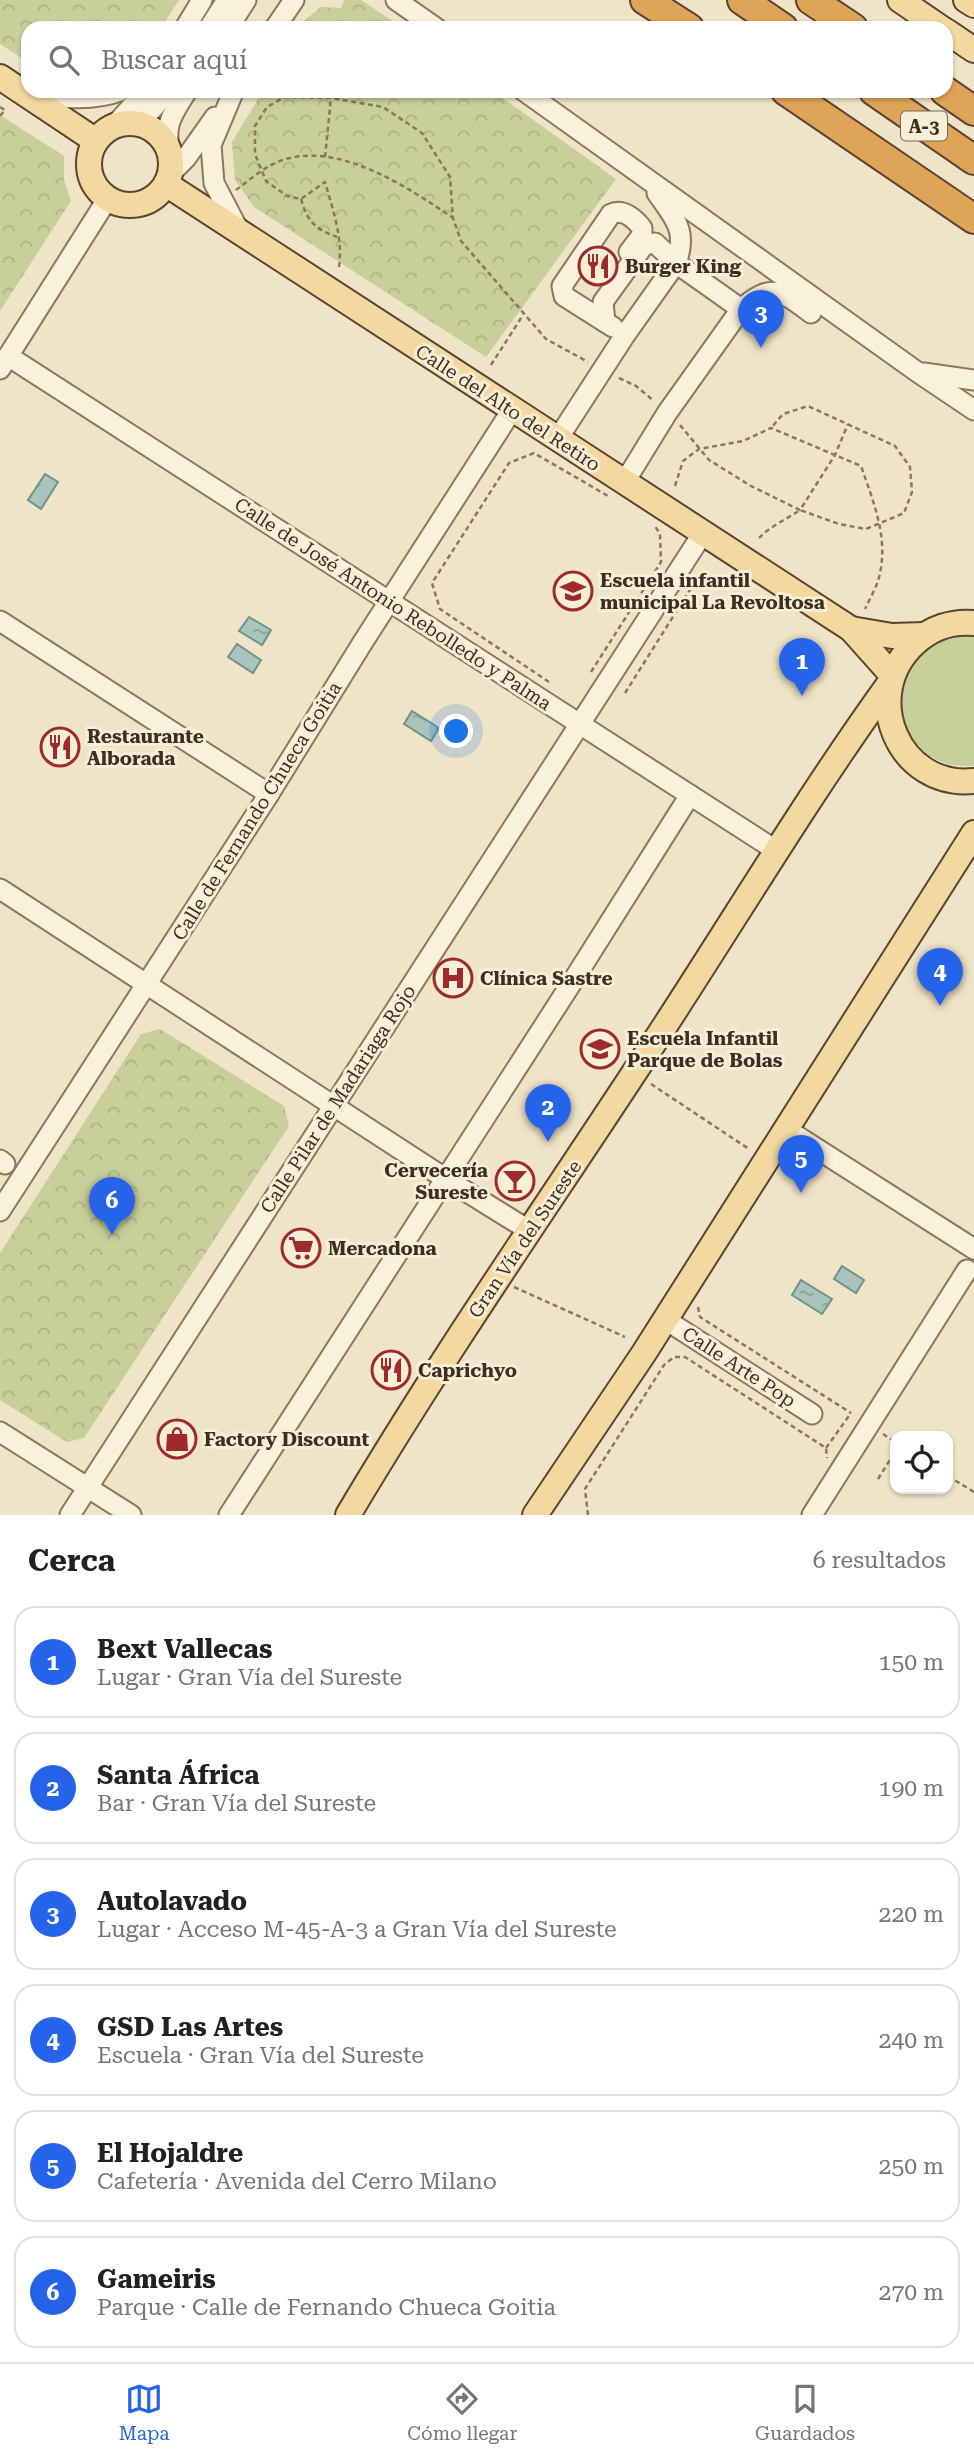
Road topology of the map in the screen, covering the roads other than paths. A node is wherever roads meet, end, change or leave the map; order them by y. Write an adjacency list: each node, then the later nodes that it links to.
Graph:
1 (202, 0): 12 (street)
2 (227, 0): 13 (street)
3 (246, 0): 14 (street)
4 (293, 0): 15 (street)
5 (396, 0): 16 (street)
6 (645, 0): 17 (highway)
7 (742, 0): 18 (highway)
8 (811, 0): 19 (highway)
9 (900, 0): 20 (main road)
10 (966, 0): 11 (main road)
11 (974, 5)
12 (189, 21)
13 (214, 21)
14 (232, 21)
15 (280, 21)
16 (426, 21)
17 (678, 21)
18 (773, 21)
19 (842, 21)
20 (931, 21)
21 (953, 36): 22 (main road)
22 (974, 50)
23 (0, 77): 24 (main road)
24 (21, 91)
25 (953, 97): 34 (highway, A-3)
26 (35, 98): 35 (main road)
27 (165, 98): 35 (street)
28 (167, 98): 37 (street)
29 (229, 98): 37 (street)
30 (231, 98): 41 (street)
31 (534, 98): 38 (street)
32 (796, 98): 40 (highway)
33 (884, 98): 36 (highway, A-3)
34 (974, 111)
35 (111, 130): 37 (main road); 39 (main road)
36 (974, 160)
37 (169, 172): 39 (main road); 41 (main road, Calle del Alto del Retiro)
38 (649, 180): 42 (street); 47 (street)
39 (108, 198): 48 (street)
40 (974, 219)
41 (242, 235): 51 (main road, Calle del Alto del Retiro)
42 (676, 263): 43 (street); 44 (street); 46 (street)
43 (623, 273): 45 (street); 45 (street)
44 (741, 309): 47 (street); 54 (street)
45 (605, 322): 46 (street)
46 (625, 335): 53 (street)
47 (885, 350): 49 (street)
48 (4, 363): 56 (street, Calle de José Antonio Rebolledo y Palma)
49 (916, 371): 50 (street); 52 (street)
50 (974, 380)
51 (512, 410): 53 (main road, Calle del Alto del Retiro); 56 (street, Calle de Fernando Chueca Goitia)
52 (974, 410)
53 (558, 440): 54 (main road, Calle del Alto del Retiro)
54 (621, 492): 55 (main road, Calle del Alto del Retiro)
55 (703, 533): 57 (main road, Calle del Alto del Retiro); 62 (street, Calle Pilar de Madariaga Rojo)
56 (389, 601): 62 (street, Calle de José Antonio Rebolledo y Palma); 64 (street, Calle de Fernando Chueca Goitia)
57 (858, 619): 60 (main road, Calle del Alto del Retiro); 61 (main road, Calle del Alto del Retiro)
58 (0, 621): 64 (street)
59 (974, 623): 60 (main road)
60 (923, 635): 61 (main road, Gran Vía del Sureste)
61 (891, 680): 63 (main road); 67 (main road, Gran Vía del Sureste)
62 (580, 724): 65 (street, Calle de José Antonio Rebolledo y Palma); 70 (street, Calle Pilar de Madariaga Rojo)
63 (974, 781)
64 (269, 794): 69 (street, Calle de Fernando Chueca Goitia)
65 (690, 795): 67 (street, Calle de José Antonio Rebolledo y Palma); 72 (street)
66 (974, 833): 71 (main road)
67 (778, 851): 74 (main road, Gran Vía del Sureste)
68 (0, 890): 69 (street)
69 (147, 984): 70 (street); 73 (street, Calle de Fernando Chueca Goitia)
70 (334, 1106): 72 (street); 80 (street, Calle Pilar de Madariaga Rojo)
71 (786, 1129): 75 (street); 77 (main road)
72 (446, 1179): 74 (street); 84 (street)
73 (0, 1211)
74 (530, 1231): 85 (main road, Gran Vía del Sureste)
75 (974, 1249)
76 (967, 1270): 86 (street)
77 (666, 1320): 78 (street, Calle Arte Pop); 81 (main road)
78 (812, 1414)
79 (0, 1432): 80 (street)
80 (88, 1489): 82 (street, Calle Pilar de Madariaga Rojo); 83 (street)
81 (542, 1513)
82 (70, 1515)
83 (131, 1515)
84 (229, 1515)
85 (348, 1515)
86 (812, 1515)

